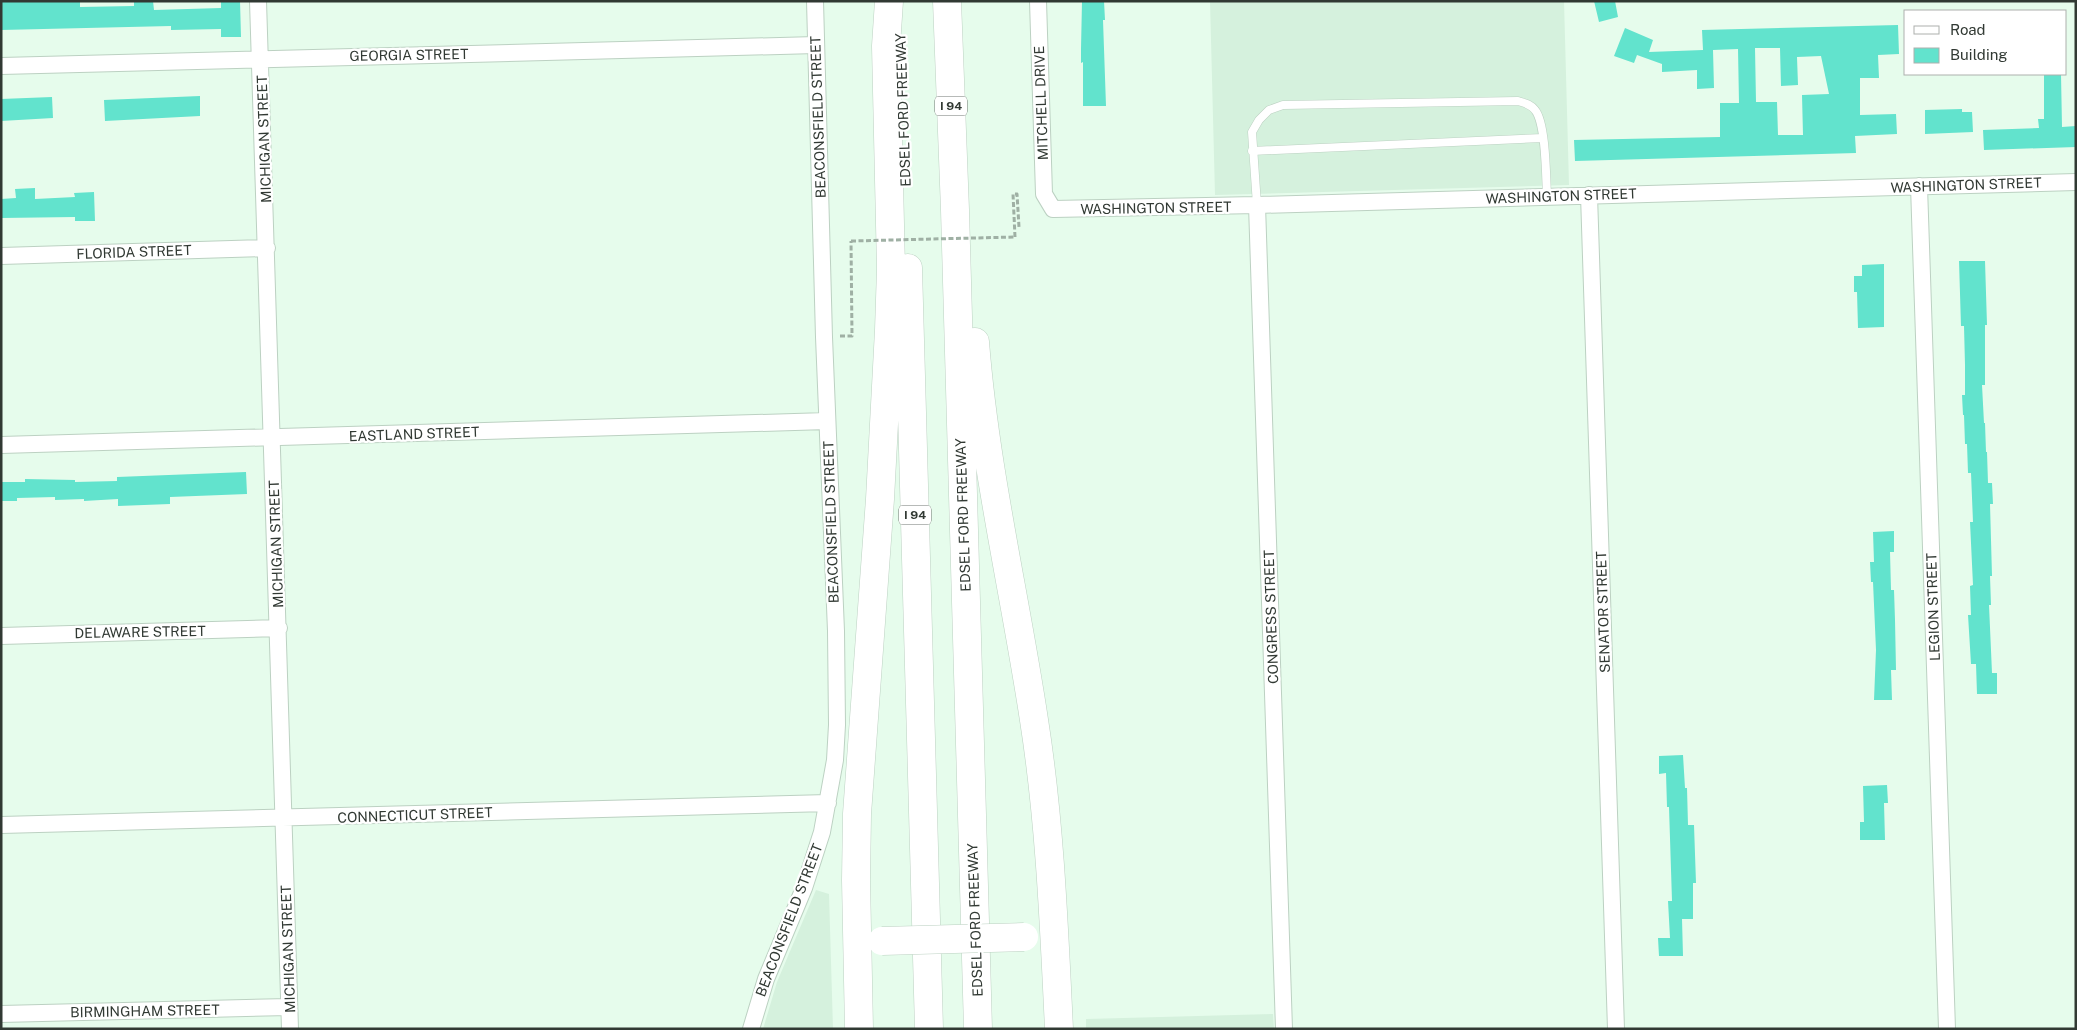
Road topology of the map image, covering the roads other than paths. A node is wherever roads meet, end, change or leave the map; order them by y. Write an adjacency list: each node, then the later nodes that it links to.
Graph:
1 (258, 1): 8 (street, MICHIGAN STREET)
2 (815, 1): 7 (street, BEACONSFIELD STREET)
3 (889, 1): 30 (highway)
4 (900, 1): 36 (highway, EDSEL FORD FREEWAY / I 94)
5 (947, 1): 18 (highway, EDSEL FORD FREEWAY / I 94)
6 (1038, 1): 16 (street, MITCHELL DRIVE)
7 (816, 45): 8 (street, GEORGIA STREET); 21 (street, BEACONSFIELD STREET)
8 (261, 59): 9 (street, GEORGIA STREET); 19 (street, MICHIGAN STREET)
9 (1, 66)
10 (1543, 138): 11 (lane); 11 (lane); 15 (lane)
11 (1252, 152): 17 (lane)
12 (2076, 182): 13 (street, WASHINGTON STREET)
13 (1920, 186): 14 (street, WASHINGTON STREET); 41 (street, LEGION STREET)
14 (1589, 195): 15 (street, WASHINGTON STREET); 40 (street, SENATOR STREET)
15 (1547, 196): 17 (street, WASHINGTON STREET)
16 (1048, 203): 17 (street, WASHINGTON STREET)
17 (1257, 205): 39 (street, CONGRESS STREET)
18 (955, 210): 29 (highway); 37 (highway, EDSEL FORD FREEWAY / I 94)
19 (266, 248): 20 (street, FLORIDA STREET); 22 (street, MICHIGAN STREET)
20 (1, 256)
21 (827, 421): 22 (street, EASTLAND STREET); 26 (street, BEACONSFIELD STREET)
22 (272, 438): 23 (street, EASTLAND STREET); 24 (street, MICHIGAN STREET)
23 (1, 445)
24 (279, 628): 25 (street, DELAWARE STREET); 27 (street, MICHIGAN STREET)
25 (1, 636)
26 (828, 803): 27 (street, CONNECTICUT STREET); 34 (street, BEACONSFIELD STREET)
27 (284, 818): 28 (street, CONNECTICUT STREET); 31 (street, MICHIGAN STREET)
28 (1, 825)
29 (1056, 954): 30 (highway, bridge); 38 (highway)
30 (857, 959): 35 (highway)
31 (289, 1007): 32 (street, BIRMINGHAM STREET); 33 (street, MICHIGAN STREET)
32 (1, 1014)
33 (290, 1029)
34 (751, 1029)
35 (859, 1029)
36 (929, 1029)
37 (978, 1029)
38 (1059, 1029)
39 (1284, 1029)
40 (1616, 1029)
41 (1947, 1029)

